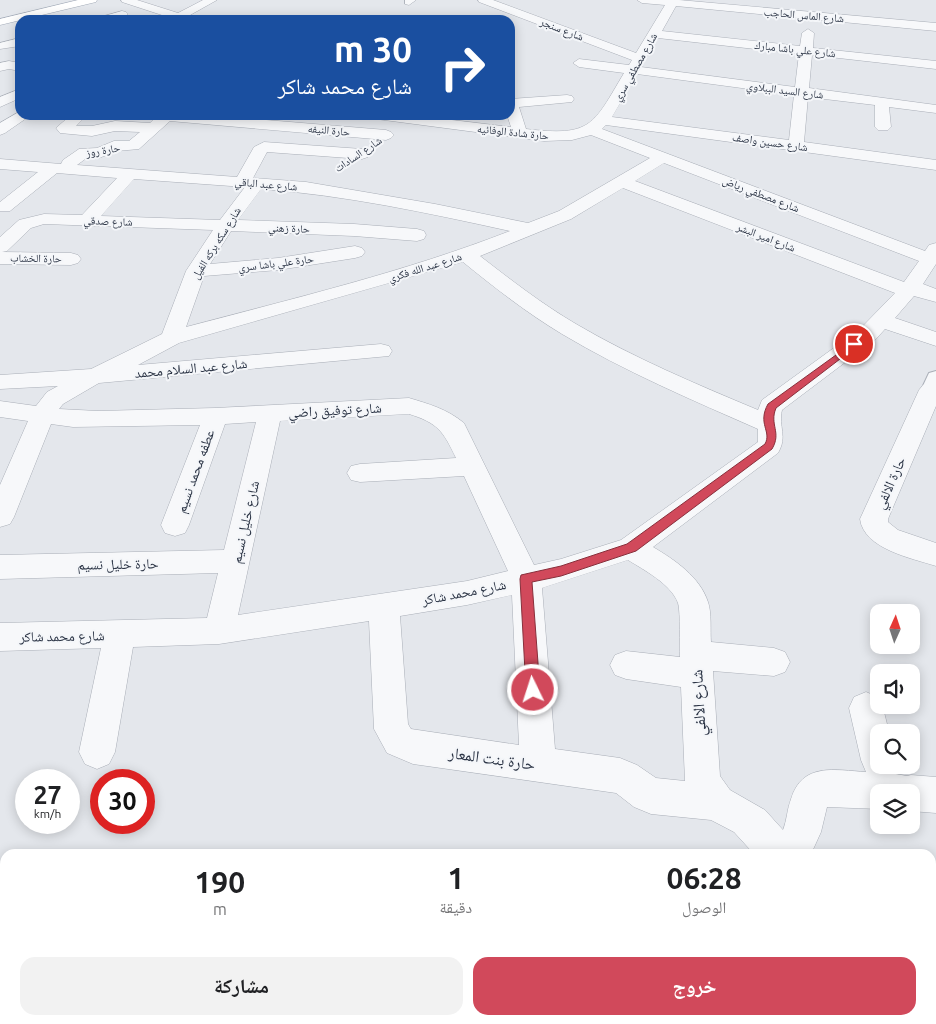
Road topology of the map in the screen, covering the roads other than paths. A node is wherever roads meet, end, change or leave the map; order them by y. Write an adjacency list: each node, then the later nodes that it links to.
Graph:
1 (73, 0): 14 (main road)
2 (92, 0): 10 (main road)
3 (126, 0): 12 (street)
4 (212, 0): 13 (street)
5 (484, 0): 24 (street, شارع سنجر)
6 (642, 0): 8 (street, شارع الماس الحاجب)
7 (811, 0): 15 (street)
8 (673, 2): 15 (street, شارع الماس الحاجب); 19 (street, شارع مصطفي سري)
9 (122, 14): 11 (street)
10 (40, 15)
11 (118, 15)
12 (165, 15)
13 (183, 15)
14 (0, 16)
15 (810, 16): 18 (street, شارع الماس الحاجب); 22 (street)
16 (15, 20): 17 (main road)
17 (0, 22)
18 (936, 27)
19 (654, 34): 22 (street, شارع علي باشا مبارك); 24 (street, شارع مصطفي سري)
20 (15, 43): 21 (street)
21 (3, 46)
22 (806, 50): 25 (street, شارع علي باشا مبارك); 28 (street)
23 (579, 63): 24 (street)
24 (637, 65): 28 (street, شارع السيد الببلاوي); 47 (street, شارع مصطفي سري)
25 (936, 65)
26 (15, 66): 27 (street)
27 (0, 67)
28 (802, 92): 32 (street, شارع السيد الببلاوي); 56 (street)
29 (15, 96): 33 (street)
30 (567, 99): 31 (street)
31 (550, 100): 34 (street); 55 (street)
32 (882, 102): 35 (street, شارع السيد الببلاوي); 49 (street)
33 (0, 103)
34 (515, 103)
35 (936, 108)
36 (515, 117): 54 (street)
37 (16, 120): 51 (street)
38 (74, 120): 48 (street, حارة النيفه)
39 (115, 120): 48 (street)
40 (148, 120): 48 (street, حارة النيفه)
41 (158, 120): 63 (street, حارة روز)
42 (198, 120): 52 (street)
43 (221, 120): 50 (street, حارة النيفه)
44 (311, 120): 50 (street)
45 (402, 120): 53 (street, شارع السادات)
46 (425, 120): 54 (street, حارة شادة الوفائيه)
47 (598, 125): 55 (street, حارة شادة الوفائيه); 56 (street, شارع حسين واصف); 60 (street, شارع مصطفي رياض)
48 (106, 127)
49 (883, 127)
50 (304, 128): 53 (street, حارة النيفه); 58 (street)
51 (0, 130)
52 (186, 131)
53 (386, 134): 59 (street, شارع السادات)
54 (520, 134): 55 (street, حارة شادة الوفائيه)
55 (572, 135)
56 (796, 146): 62 (street, شارع حسين واصف)
57 (152, 148): 64 (street)
58 (288, 148): 59 (street); 65 (street, شارع سكه بركه الفيل)
59 (362, 154): 67 (street, شارع السادات)
60 (663, 157): 66 (street, شارع عبد الله فكري); 79 (street, شارع مصطفي رياض)
61 (0, 164): 63 (street, شارع عبد الباقي)
62 (936, 165)
63 (58, 168): 64 (street, شارع عبد الباقي); 69 (street, حارة روز)
64 (130, 173): 65 (street, شارع عبد الباقي); 70 (street)
65 (250, 182): 67 (street, شارع عبد الباقي); 71 (street, شارع سكه بركه الفيل)
66 (623, 182): 74 (street, شارع عبد الله فكري); 85 (street, شارع امير البشر)
67 (306, 187): 68 (street, شارع عبد الباقي)
68 (364, 198): 74 (street, شارع عبد الباقي); 75 (street)
69 (4, 207)
70 (87, 220): 71 (street, شارع صدقي); 73 (street, شارع صدقي)
71 (225, 226): 75 (street, حارة زهني); 83 (street, شارع سكه بركه الفيل)
72 (0, 228): 73 (street)
73 (19, 229): 77 (street, شارع صدقي)
74 (528, 229): 80 (street, شارع عبد الله فكري)
75 (354, 230): 76 (street, حارة زهني); 78 (street)
76 (417, 235)
77 (0, 247)
78 (355, 252): 83 (street, حارة علي باشا سري); 84 (street)
79 (933, 254): 85 (street, شارع محمد شاكر)
80 (466, 255): 84 (street, شارع عبد الله فكري); 97 (street)
81 (0, 258): 82 (street, حارة الخشاب)
82 (71, 259)
83 (196, 271): 87 (street, شارع سكه بركه الفيل)
84 (372, 282): 87 (street, شارع عبد الله فكري)
85 (919, 291): 86 (street, شارع محمد شاكر)
86 (882, 321): 88 (street); 97 (street, شارع محمد شاكر)
87 (171, 338): 90 (street)
88 (936, 339)
89 (382, 351): 90 (street, شارع عبد السلام محمد)
90 (93, 376): 91 (street, شارع عبد السلام محمد); 95 (street)
91 (0, 382)
92 (934, 386): 103 (street, حارة الالفي)
93 (0, 409): 95 (street, شارع توفيق راضي)
94 (270, 413): 96 (street, شارع توفيق راضي); 98 (street, شارع توفيق راضي); 104 (street, شارع خليل نسيم)
95 (43, 414): 96 (street, شارع توفيق راضي); 100 (street)
96 (215, 416): 101 (street, عطفه محمد نسيم)
97 (768, 424): 102 (street, شارع محمد شاكر)
98 (473, 466): 99 (street); 106 (street, شارع توفيق راضي)
99 (360, 473)
100 (0, 517)
101 (176, 525)
102 (632, 548): 106 (street, شارع محمد شاكر); 112 (street, شارع الالفي)
103 (936, 555)
104 (236, 562): 105 (street, حارة خليل نسيم); 108 (street, شارع خليل نسيم)
105 (0, 567)
106 (526, 579): 107 (street, شارع محمد شاكر); 116 (street)
107 (384, 607): 108 (street, شارع محمد شاكر); 116 (street, حارة بنت المعار)
108 (219, 631): 109 (street, شارع محمد شاكر)
109 (120, 635): 110 (street, شارع محمد شاكر); 115 (street)
110 (0, 637)
111 (774, 662): 112 (street)
112 (696, 664): 113 (street); 119 (street, شارع الالفي)
113 (626, 665)
114 (866, 708): 117 (street)
115 (97, 752)
116 (538, 765): 119 (street, حارة بنت المعار)
117 (891, 780): 118 (street); 121 (street)
118 (936, 795)
119 (716, 802): 120 (street, شارع الالفي)
120 (773, 849)
121 (790, 849)

